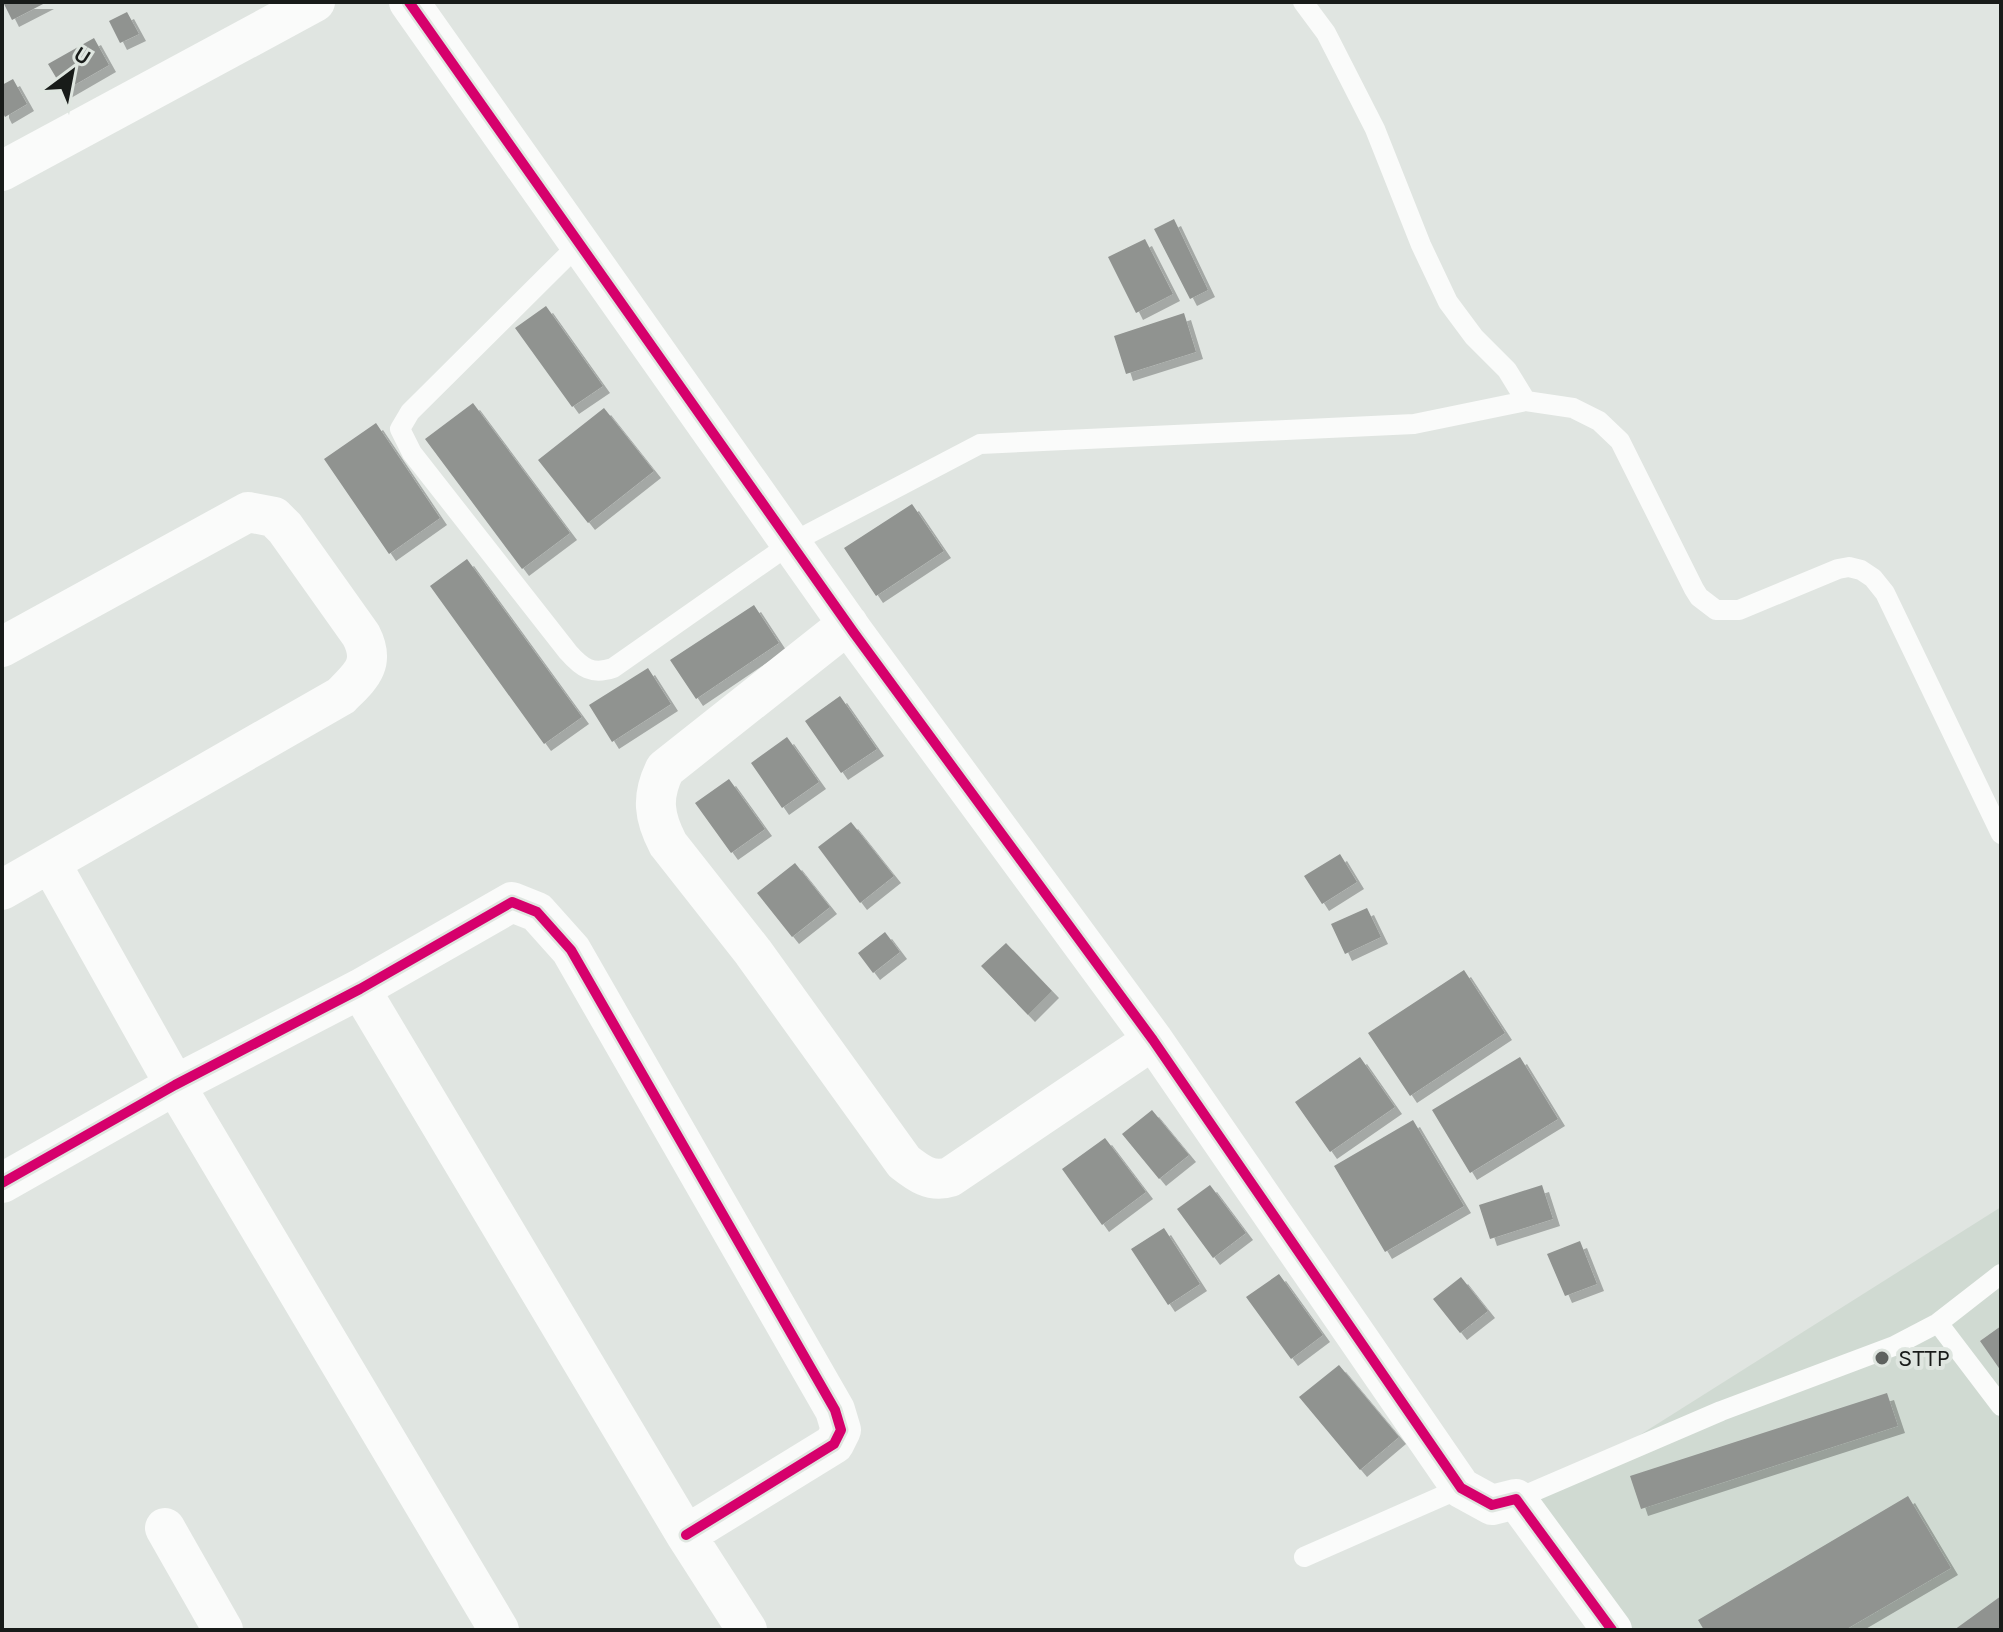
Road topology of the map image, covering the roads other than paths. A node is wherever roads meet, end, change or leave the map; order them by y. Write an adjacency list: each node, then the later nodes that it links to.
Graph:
1 (315, 2): 4 (street)
2 (409, 2): 5 (street)
3 (1303, 2): 6 (lane)
4 (2, 171)
5 (580, 243): 7 (street); 7 (lane)
6 (1526, 401): 7 (lane); 10 (lane)
7 (793, 542): 8 (street)
8 (848, 624): 14 (street); 14 (street)
9 (2, 647): 11 (street)
10 (2001, 834)
11 (51, 864): 12 (street); 15 (street)
12 (2, 890)
13 (360, 989): 15 (street); 23 (street); 23 (street)
14 (1153, 1040): 20 (street)
15 (175, 1085): 16 (street); 26 (street)
16 (2, 1183)
17 (2001, 1274): 18 (lane)
18 (1938, 1323): 19 (lane); 21 (lane)
19 (2001, 1406)
20 (1461, 1488): 21 (street); 24 (lane)
21 (1516, 1499): 28 (street)
22 (165, 1528): 25 (street)
23 (686, 1535): 27 (street)
24 (1304, 1557)
25 (223, 1630)
26 (499, 1630)
27 (747, 1630)
28 (1612, 1630)

